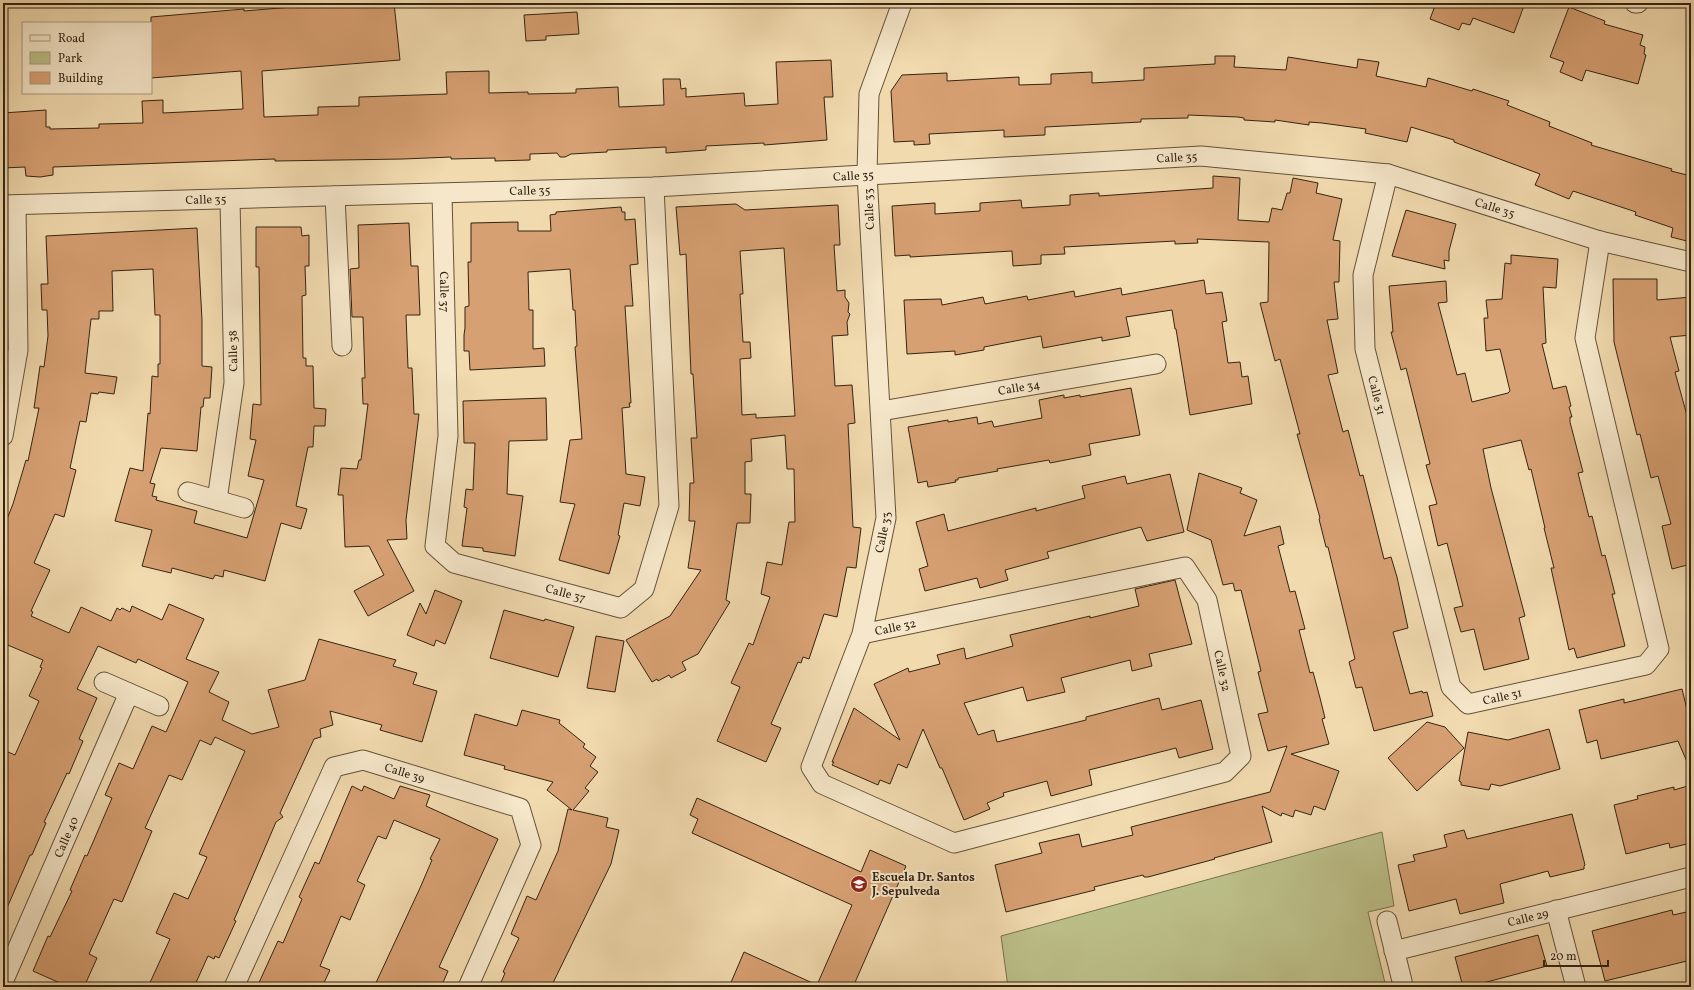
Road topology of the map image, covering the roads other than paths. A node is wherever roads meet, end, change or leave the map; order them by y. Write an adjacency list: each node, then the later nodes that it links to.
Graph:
1 (902, 3): 4 (street, Calle 33)
2 (1635, 3): 3 (street)
3 (1638, 3)
4 (867, 174): 5 (street, Calle 35); 6 (street, Calle 35); 15 (street, Calle 33)
5 (1388, 174): 11 (street, Calle 35); 11 (street, Calle 31)
6 (654, 187): 7 (street, Calle 35); 7 (street, Calle 37)
7 (442, 194): 8 (street, Calle 35)
8 (335, 196): 9 (street, Calle 35); 13 (street)
9 (230, 200): 10 (street, Calle 35); 18 (street, Calle 38)
10 (10, 205): 16 (street)
11 (1600, 241): 12 (street, Calle 35)
12 (1691, 262)
13 (342, 346)
14 (1156, 364): 15 (street, Calle 34)
15 (881, 411): 20 (street, Calle 33)
16 (3, 436)
17 (188, 492): 18 (street)
18 (217, 500): 19 (street)
19 (244, 508)
20 (862, 634): 24 (street, Calle 33); 24 (street, Calle 32)
21 (104, 682): 22 (street)
22 (129, 693): 23 (street); 29 (street, Calle 40)
23 (159, 706)
24 (906, 822)
25 (1691, 877): 26 (street, Calle 29)
26 (1556, 910): 28 (street, Calle 29); 33 (street)
27 (1387, 921): 28 (street)
28 (1394, 951): 30 (street)
29 (3, 982)
30 (1402, 982)
31 (234, 987): 32 (street, Calle 39)
32 (468, 987)
33 (1576, 987)

